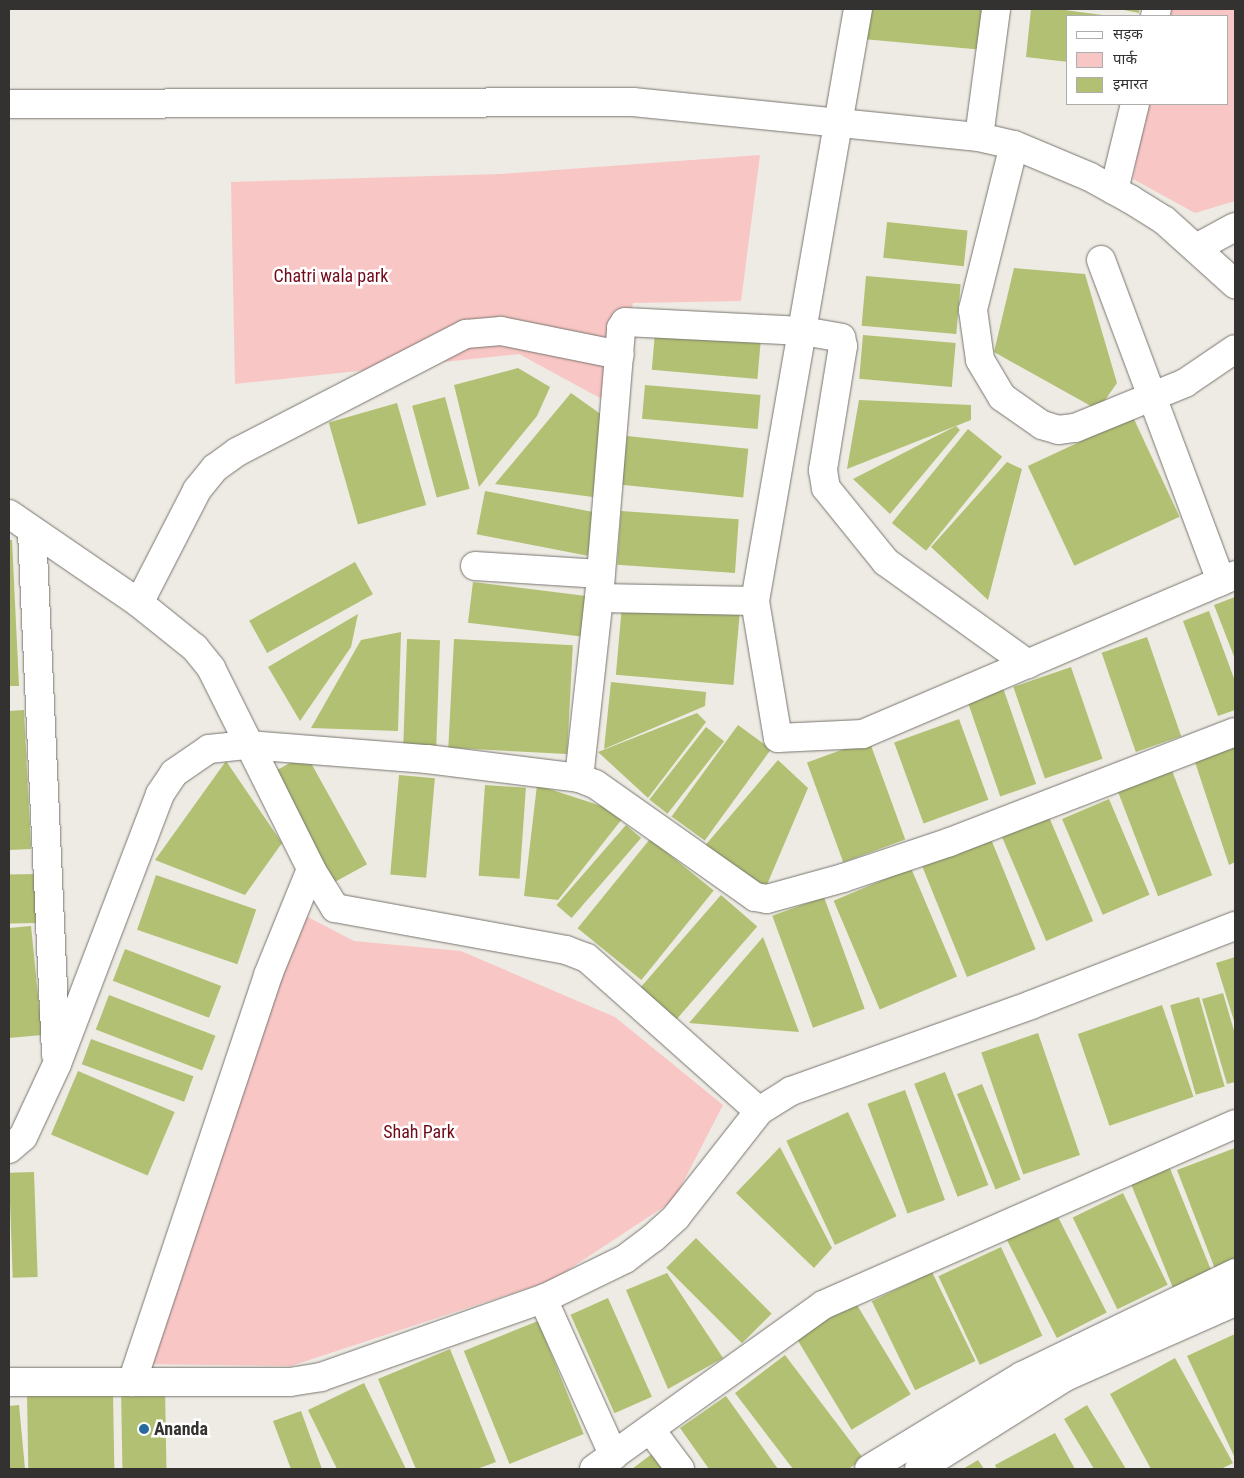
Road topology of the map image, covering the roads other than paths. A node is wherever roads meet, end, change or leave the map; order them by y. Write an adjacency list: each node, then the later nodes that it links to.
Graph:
1 (858, 9): 5 (street)
2 (996, 9): 6 (street)
3 (9, 104): 5 (street)
4 (1135, 105): 8 (street)
5 (839, 122): 6 (street); 13 (street)
6 (979, 137): 7 (street)
7 (1014, 145): 8 (street); 16 (street)
8 (1114, 190): 10 (street)
9 (1235, 228): 10 (street)
10 (1196, 248): 12 (street)
11 (1101, 260): 16 (street)
12 (1235, 284)
13 (803, 331): 15 (street); 22 (street); 24 (street)
14 (1235, 349): 16 (street)
15 (620, 355): 21 (street); 23 (street)
16 (1151, 397): 20 (street)
17 (9, 514): 18 (street)
18 (32, 531): 23 (street); 30 (street)
19 (475, 566): 21 (street)
20 (1228, 578): 24 (street)
21 (600, 586): 22 (street); 27 (street)
22 (755, 601): 24 (street)
23 (139, 603): 26 (street)
24 (1028, 664)
25 (1235, 732): 27 (street)
26 (248, 745): 27 (street); 28 (street); 30 (street)
27 (579, 778)
28 (311, 869): 31 (street); 38 (street)
29 (1235, 926): 31 (street)
30 (56, 1064): 33 (street)
31 (759, 1111): 35 (street)
32 (1235, 1124): 39 (street)
33 (9, 1149)
34 (1235, 1273): 42 (street)
35 (543, 1299): 38 (street); 40 (street)
36 (1235, 1302): 43 (street)
37 (9, 1382): 38 (street)
38 (132, 1382)
39 (650, 1429): 40 (street); 41 (street)
40 (604, 1462)
41 (680, 1469)
42 (869, 1469)
43 (919, 1469)

